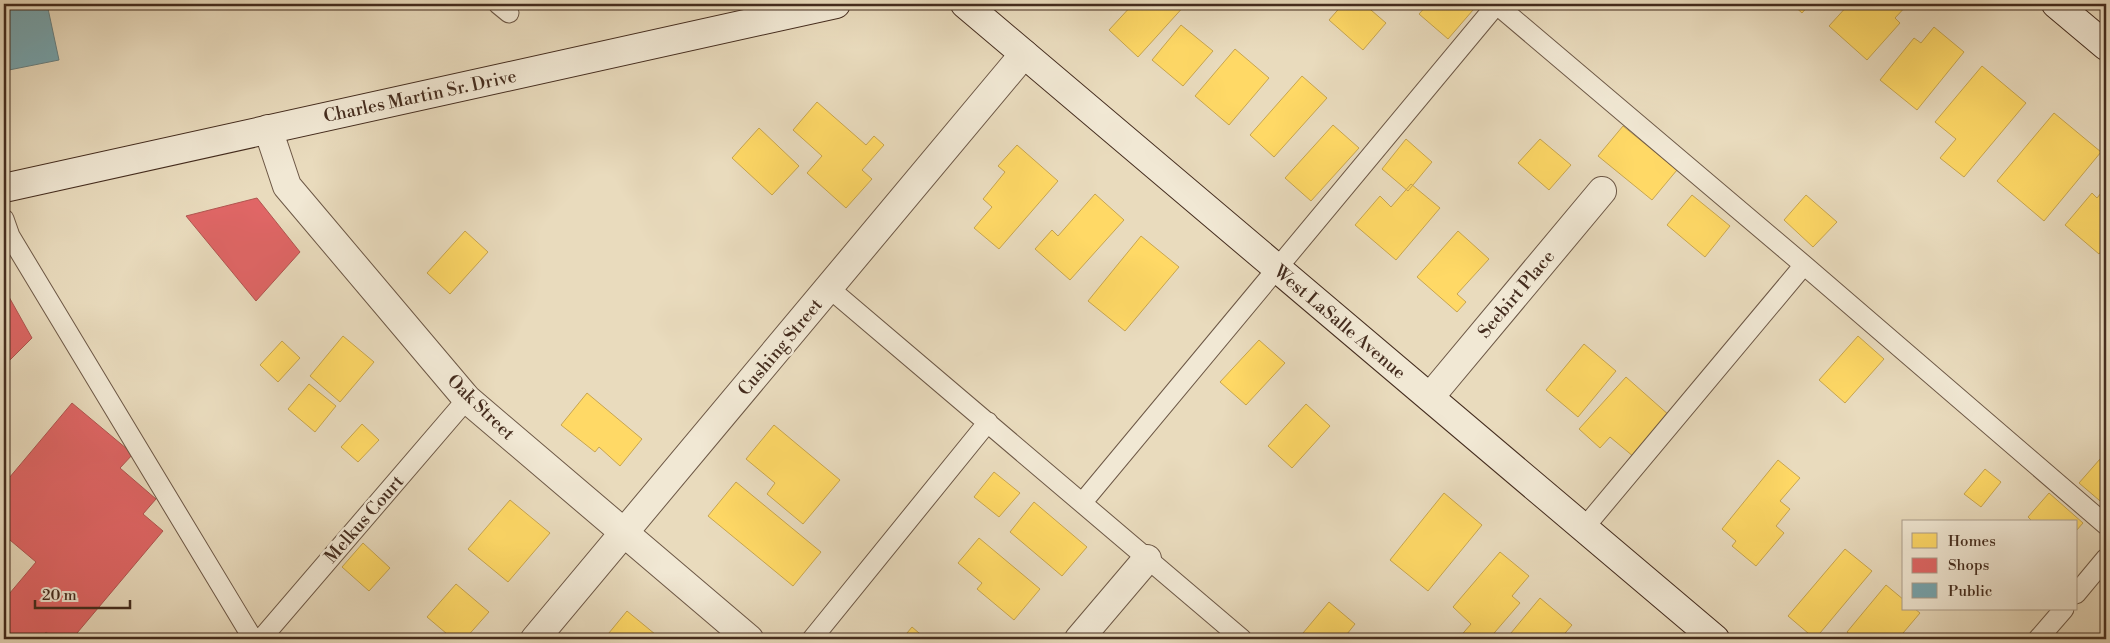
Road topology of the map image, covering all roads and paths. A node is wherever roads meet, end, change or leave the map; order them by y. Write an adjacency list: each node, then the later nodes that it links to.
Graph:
1 (836, 4): 7 (street, Charles Martin Sr. Drive)
2 (965, 4): 6 (street, West LaSalle Avenue)
3 (1497, 4): 11 (lane); 12 (lane)
4 (2056, 4): 5 (street)
5 (2106, 46)
6 (1024, 54): 12 (street, West LaSalle Avenue); 13 (street, Cushing Street)
7 (268, 129): 8 (street, Charles Martin Sr. Drive); 15 (street, Oak Street)
8 (4, 188)
9 (1602, 191): 14 (street, Seebirt Place)
10 (4, 219): 25 (lane)
11 (1804, 264): 18 (lane); 19 (lane)
12 (1276, 268): 14 (street, West LaSalle Avenue); 17 (lane)
13 (829, 288): 16 (lane); 20 (street, Cushing Street)
14 (1430, 397): 19 (street, West LaSalle Avenue)
15 (467, 399): 20 (street, Oak Street); 26 (lane, Melkus Court)
16 (988, 422): 17 (lane); 29 (lane)
17 (1082, 502): 22 (lane)
18 (2106, 525)
19 (1584, 528): 32 (street, West LaSalle Avenue)
20 (624, 533): 27 (street, Cushing Street); 28 (street, Oak Street)
21 (2106, 558): 23 (lane)
22 (1148, 559): 30 (street); 31 (lane)
23 (2078, 592)
24 (2063, 610): 33 (lane)
25 (253, 639)
26 (261, 639)
27 (535, 639)
28 (749, 639)
29 (812, 639)
30 (1080, 639)
31 (1242, 639)
32 (1716, 639)
33 (2038, 639)

